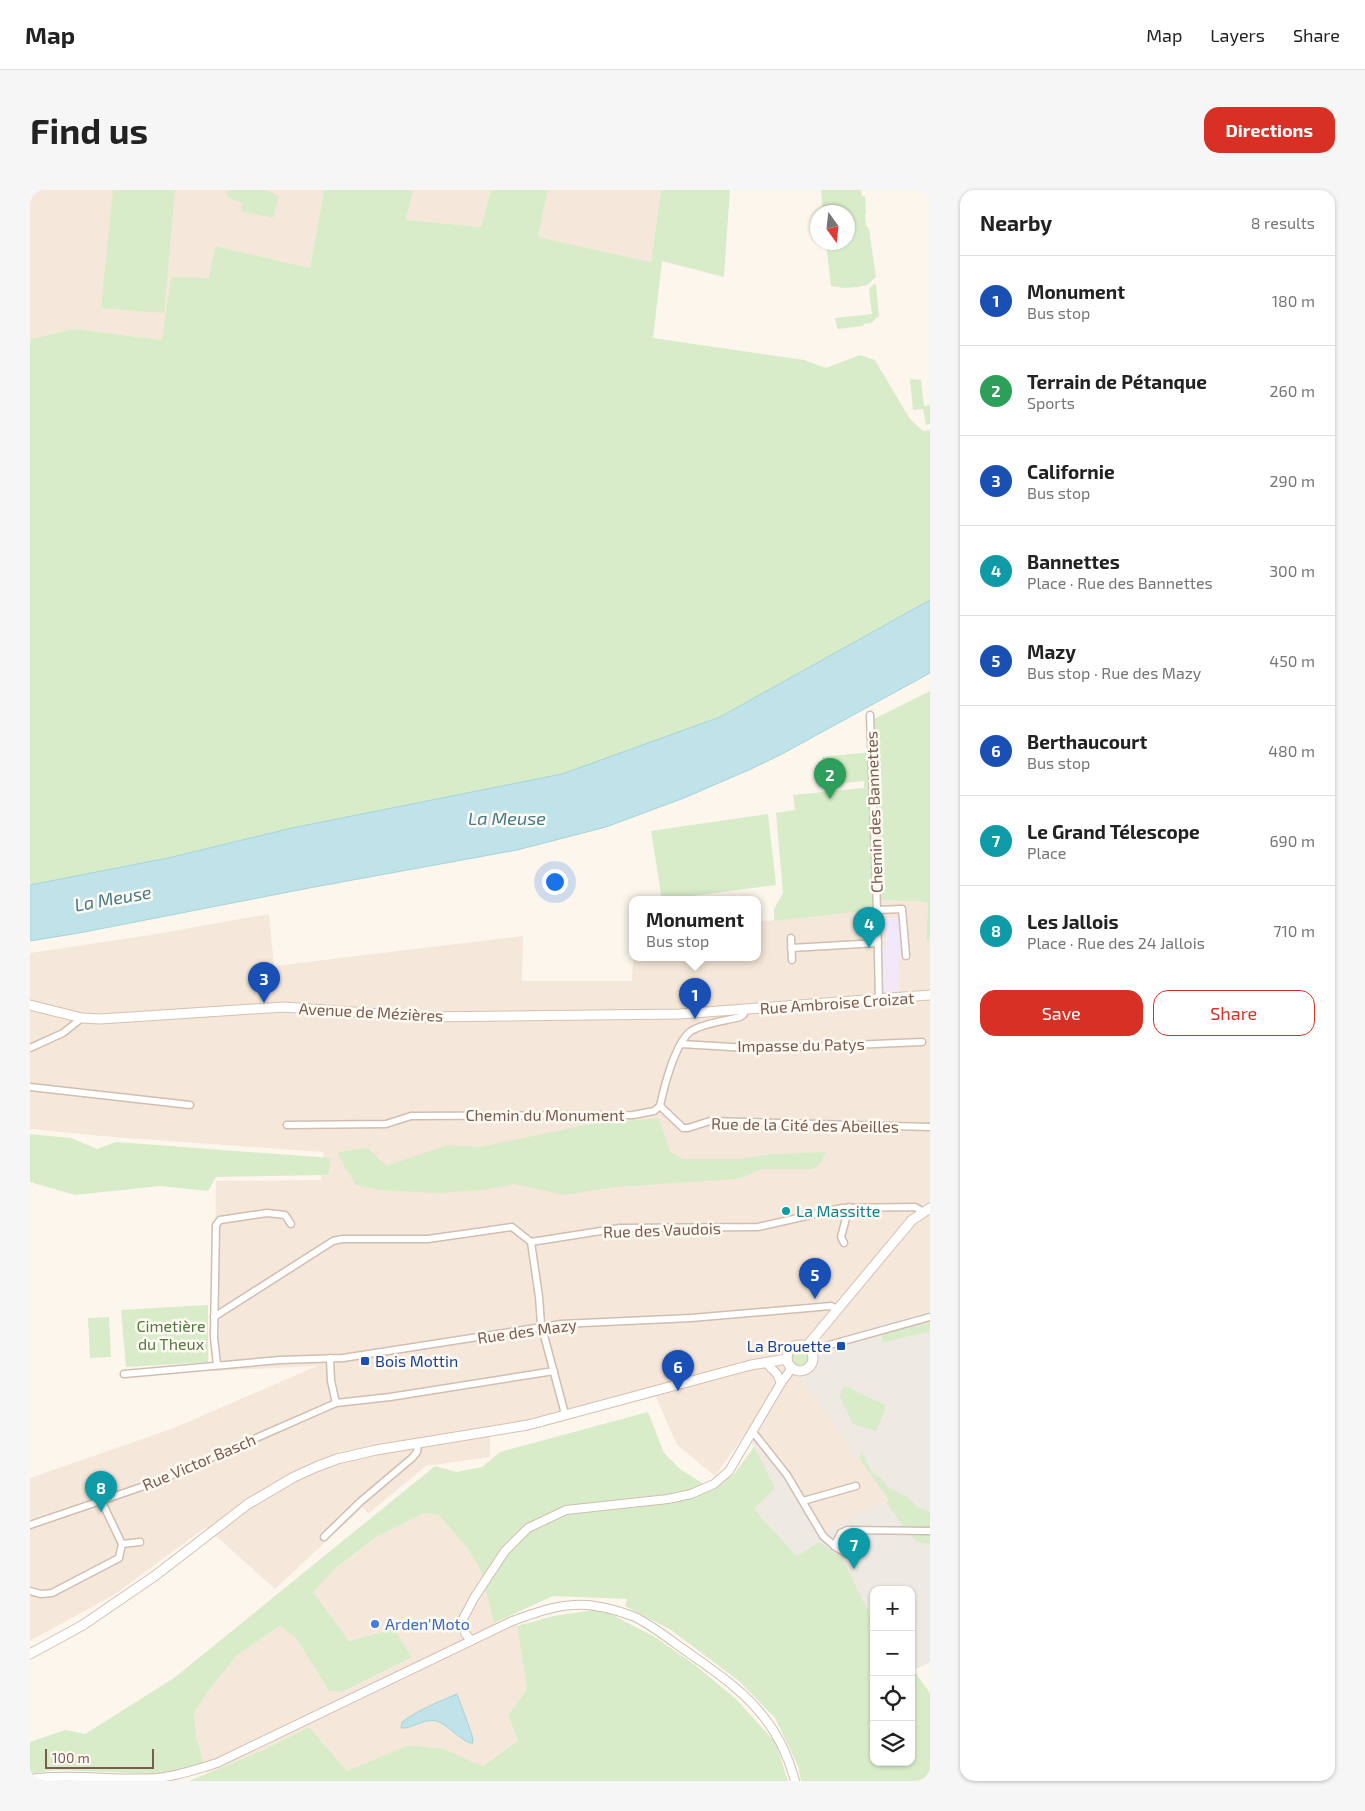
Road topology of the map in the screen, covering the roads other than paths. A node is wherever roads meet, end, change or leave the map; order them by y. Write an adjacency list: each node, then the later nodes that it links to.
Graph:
1 (870, 715): 2 (street, Chemin des Bannettes)
2 (878, 910): 4 (street, Chemin des Bannettes); 6 (street)
3 (791, 938): 5 (street)
4 (878, 944): 5 (street); 9 (street, Chemin des Bannettes)
5 (791, 948): 7 (street)
6 (906, 956)
7 (792, 960)
8 (930, 995): 9 (main road, Rue Ambroise Croizat)
9 (879, 1000): 11 (main road, Rue Ambroise Croizat)
10 (30, 1005): 12 (main road, Avenue de Mézières)
11 (744, 1010): 12 (main road, Avenue de Mézières); 14 (street)
12 (82, 1018): 15 (street)
13 (922, 1042): 14 (street, Impasse du Patys)
14 (681, 1044): 18 (street)
15 (30, 1048)
16 (30, 1087): 17 (street)
17 (190, 1105)
18 (660, 1106): 19 (street, Chemin du Monument); 20 (street, Rue de la Cité des Abeilles)
19 (287, 1125)
20 (930, 1126)
21 (848, 1207): 22 (street, Rue des Vaudois); 24 (street, Rue des Vaudois); 25 (street)
22 (927, 1210): 26 (main road)
23 (291, 1224): 27 (street)
24 (531, 1242): 27 (street); 29 (street)
25 (844, 1242)
26 (837, 1309): 29 (street, Rue des Mazy); 30 (main road)
27 (214, 1317): 34 (street)
28 (930, 1317): 30 (street)
29 (542, 1327): 31 (street, Rue des Mazy); 36 (street)
30 (809, 1348): 32 (main road); 35 (main road)
31 (330, 1358): 34 (street, Rue des Mazy); 39 (street)
32 (787, 1359): 33 (main road); 35 (main road)
33 (765, 1362): 38 (street); 40 (main road)
34 (217, 1365): 37 (street, Rue des Mazy)
35 (792, 1368): 38 (street)
36 (554, 1371): 39 (street, Rue Victor Basch); 40 (street)
37 (124, 1374)
38 (781, 1383): 41 (street)
39 (336, 1403): 44 (street, Rue Victor Basch)
40 (565, 1414): 42 (main road)
41 (753, 1432): 45 (street); 54 (street)
42 (418, 1443): 48 (street); 55 (main road)
43 (856, 1486): 45 (street)
44 (101, 1500): 46 (street, Rue Victor Basch); 50 (street)
45 (803, 1501): 51 (street)
46 (30, 1525)
47 (930, 1531): 51 (street)
48 (324, 1537)
49 (140, 1542): 50 (street)
50 (122, 1544): 53 (street)
51 (834, 1546): 52 (street)
52 (854, 1555)
53 (30, 1590)
54 (471, 1641): 56 (street); 57 (street)
55 (30, 1654)
56 (30, 1779)
57 (795, 1781)

